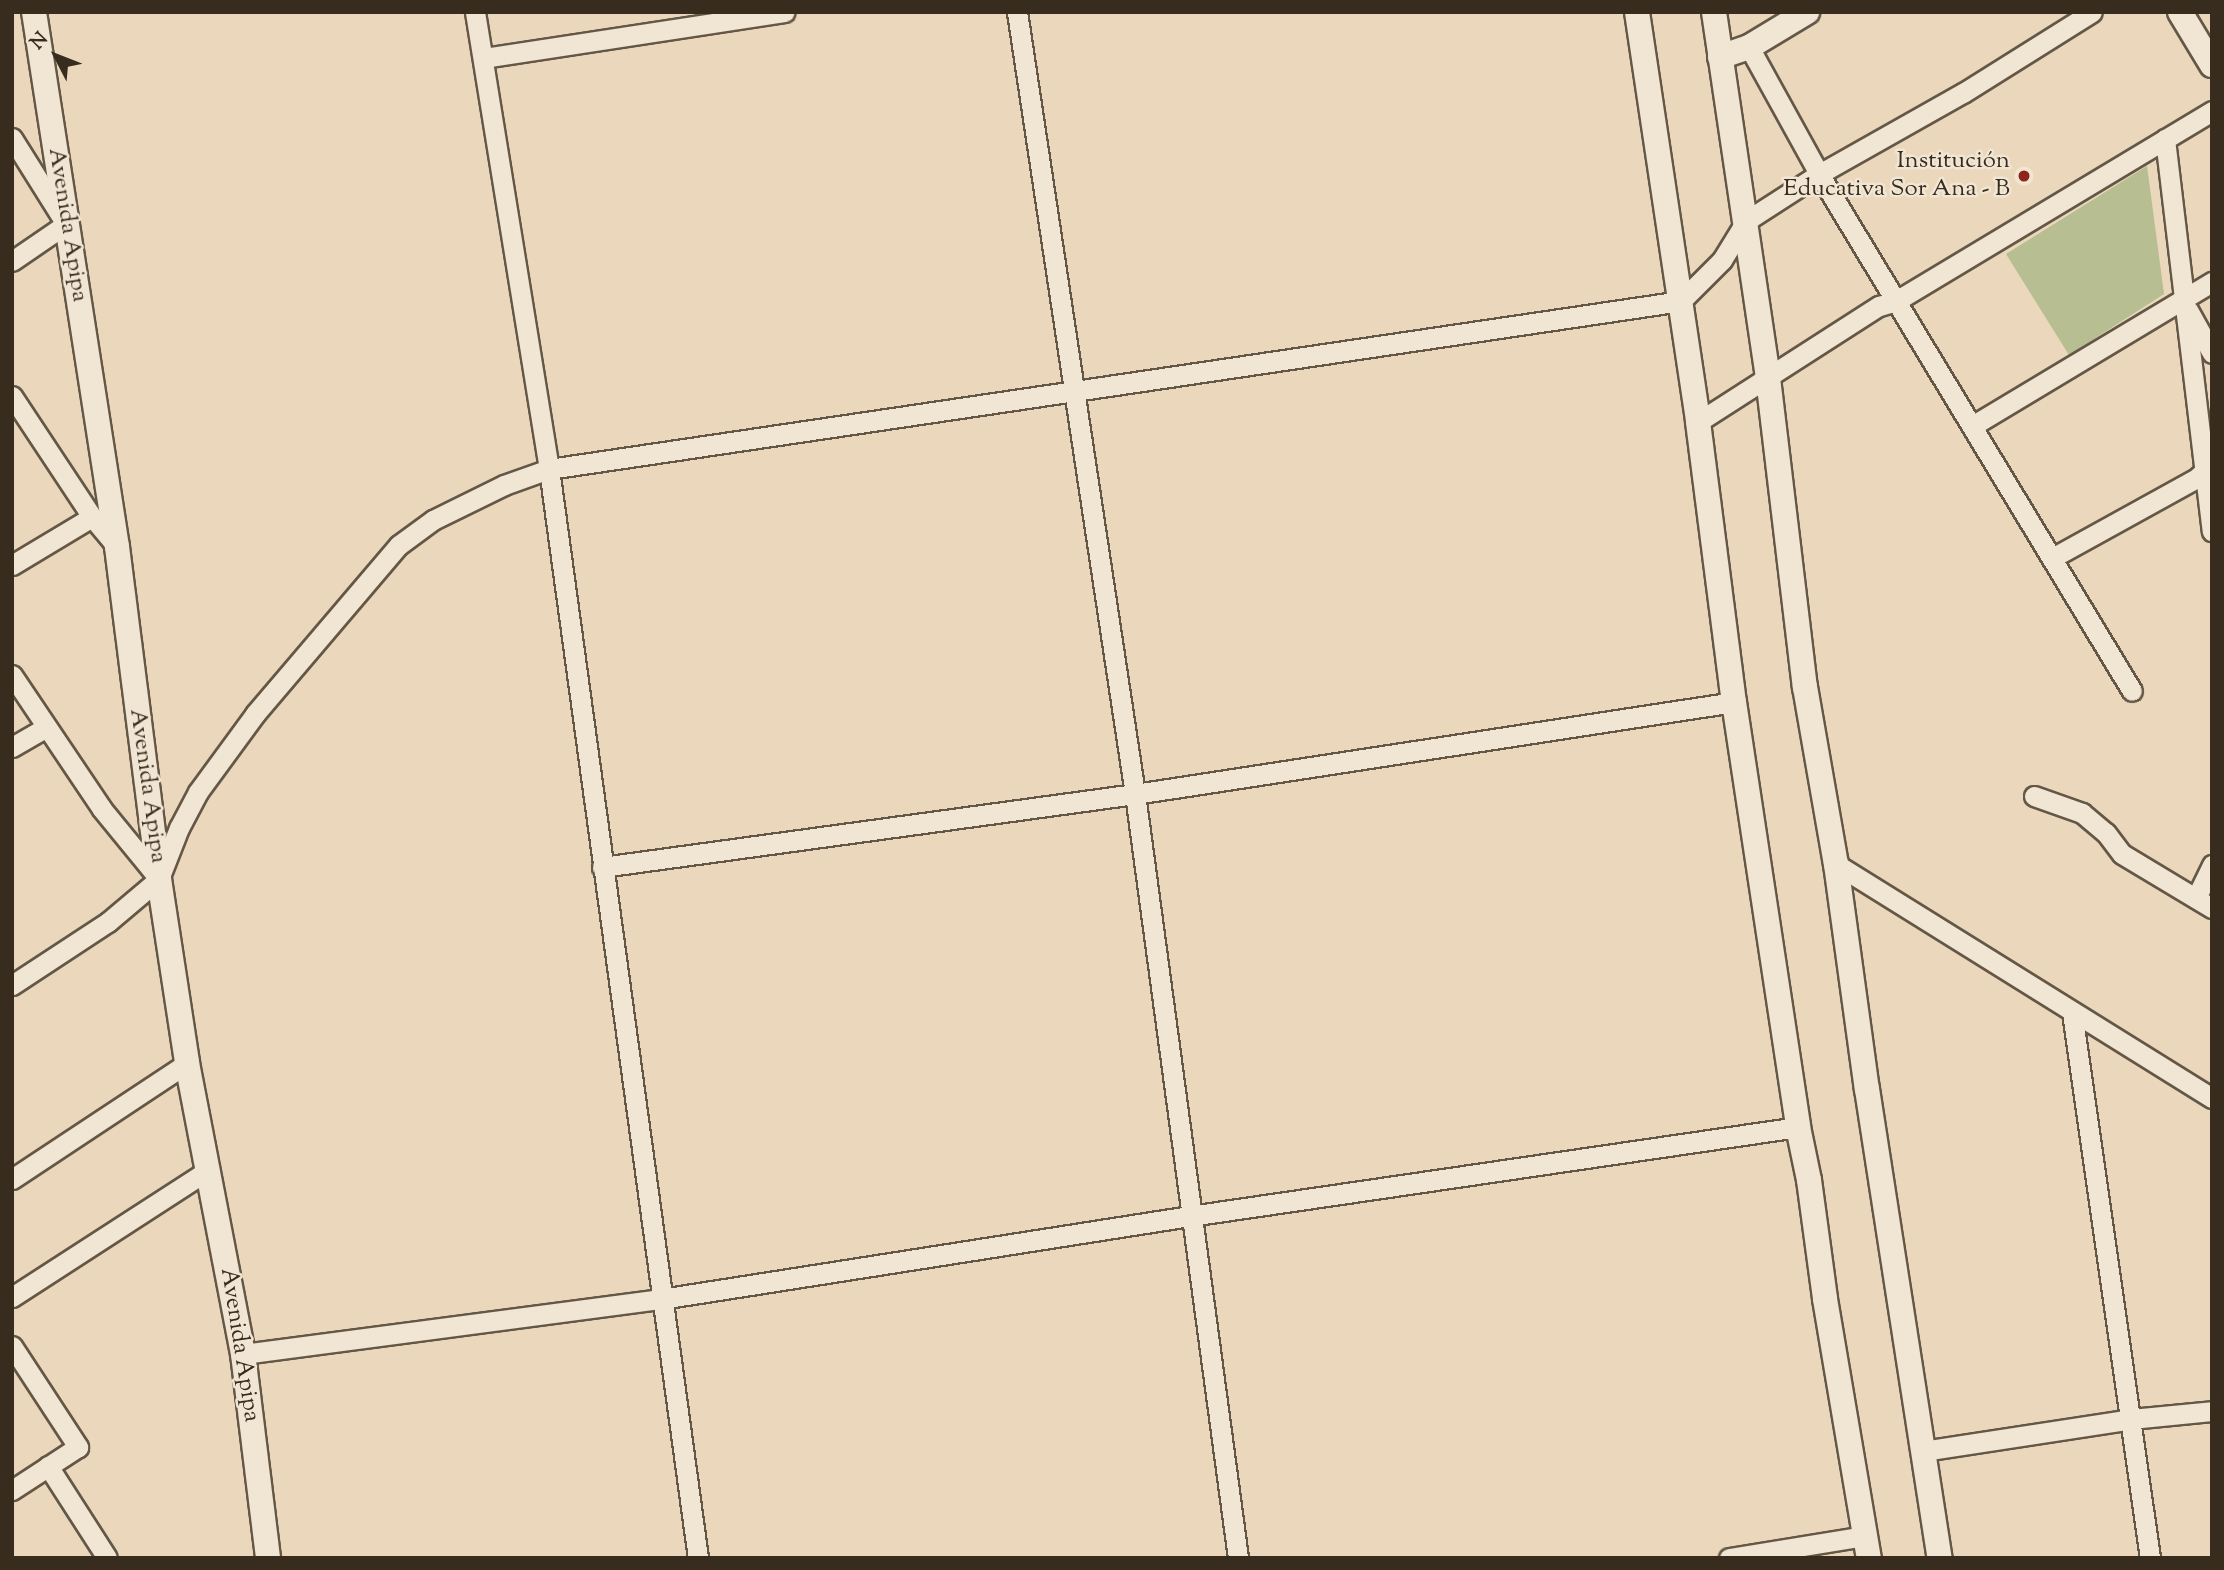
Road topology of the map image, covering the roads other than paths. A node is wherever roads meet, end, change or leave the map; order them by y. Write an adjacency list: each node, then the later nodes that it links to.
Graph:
1 (34, 12): 19 (street, Avenida Apipa)
2 (475, 12): 12 (street)
3 (784, 12): 12 (street)
4 (1017, 12): 27 (street)
5 (1637, 12): 23 (street)
6 (1714, 12): 11 (street)
7 (1807, 12): 10 (street)
8 (2092, 12): 17 (street)
9 (2180, 12): 13 (street)
10 (1749, 47): 11 (street); 17 (street)
11 (1720, 57): 18 (street)
12 (484, 58): 32 (street)
13 (2212, 65)
14 (2212, 111): 16 (street)
15 (12, 138): 19 (street)
16 (2165, 139): 22 (street); 24 (street)
17 (1819, 174): 18 (street); 24 (street)
18 (1746, 221): 23 (street); 26 (street)
19 (66, 223): 20 (street); 35 (street, Avenida Apipa)
20 (12, 261)
21 (2212, 282): 22 (street)
22 (2183, 300): 25 (street); 30 (street); 31 (street)
23 (1681, 301): 27 (street); 29 (street)
24 (1896, 301): 26 (street); 30 (street)
25 (2212, 353)
26 (1768, 378): 29 (street); 45 (street)
27 (1072, 392): 32 (street); 43 (street)
28 (12, 396): 33 (street)
29 (1698, 422): 40 (street)
30 (1972, 426): 36 (street)
31 (2208, 467): 34 (street); 36 (street)
32 (549, 469): 47 (street); 48 (street)
33 (92, 517): 35 (street); 37 (street)
34 (2212, 531)
35 (117, 547): 48 (street, Avenida Apipa)
36 (2052, 558): 39 (street)
37 (12, 565)
38 (12, 675): 41 (street)
39 (2132, 691)
40 (1734, 702): 43 (street); 54 (street)
41 (46, 727): 42 (street); 48 (street)
42 (12, 747)
43 (1135, 794): 47 (street); 57 (street)
44 (2034, 796): 49 (street)
45 (1836, 864): 51 (street); 64 (street)
46 (2212, 865): 49 (street)
47 (602, 867): 59 (street)
48 (159, 879): 50 (street); 52 (street, Avenida Apipa)
49 (2204, 903)
50 (12, 985)
51 (2072, 1012): 53 (street); 63 (street)
52 (187, 1063): 55 (street, Avenida Apipa); 56 (street)
53 (2212, 1098)
54 (1798, 1127): 57 (street); 67 (street)
55 (208, 1170): 58 (street); 61 (street, Avenida Apipa)
56 (12, 1180)
57 (1191, 1216): 59 (street); 71 (street)
58 (12, 1297)
59 (661, 1299): 61 (street); 70 (street)
60 (12, 1346): 65 (street)
61 (243, 1354): 69 (street, Avenida Apipa)
62 (2212, 1410): 63 (street)
63 (2131, 1419): 64 (street); 74 (street)
64 (1923, 1451): 73 (street)
65 (48, 1466): 66 (street); 68 (street)
66 (12, 1490)
67 (1867, 1547): 72 (street)
68 (107, 1558)
69 (268, 1558)
70 (698, 1558)
71 (1238, 1558)
72 (1730, 1558)
73 (1940, 1558)
74 (2150, 1558)

